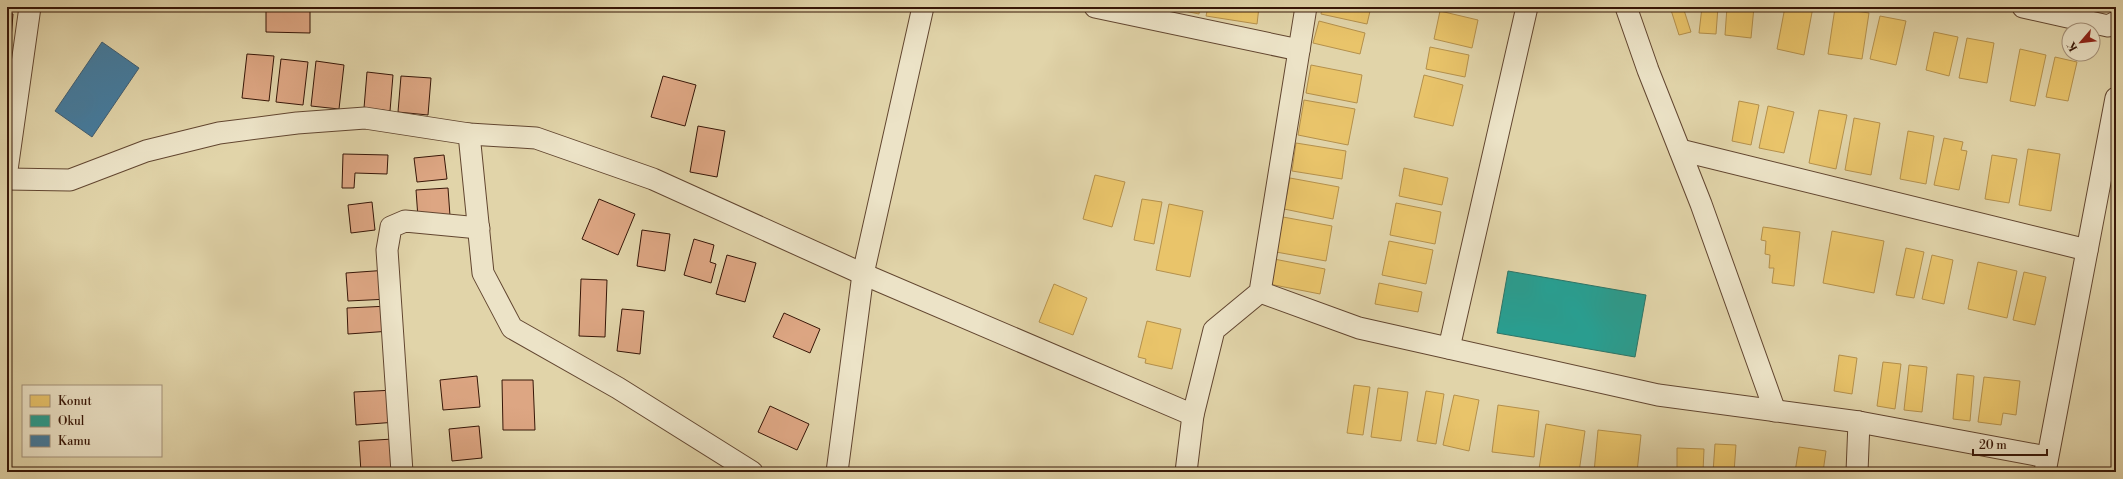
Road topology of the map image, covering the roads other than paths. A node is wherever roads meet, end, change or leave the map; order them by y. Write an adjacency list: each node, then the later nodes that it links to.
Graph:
1 (30, 7): 13 (street)
2 (923, 7): 17 (street)
3 (1095, 7): 9 (street)
4 (1306, 7): 9 (street)
5 (1527, 7): 19 (street)
6 (1626, 7): 12 (street)
7 (2023, 7): 8 (street)
8 (2116, 22)
9 (1299, 50): 18 (street)
10 (2116, 98): 16 (street)
11 (469, 134): 14 (street); 15 (street); 17 (street)
12 (1680, 150): 16 (street); 20 (street)
13 (7, 170)
14 (7, 179)
15 (478, 228): 24 (street); 25 (street)
16 (2087, 250): 23 (street)
17 (863, 274): 21 (street); 26 (street)
18 (1260, 292): 19 (street); 21 (street)
19 (1449, 348): 20 (street)
20 (1775, 411): 22 (street)
21 (1193, 415): 27 (street)
22 (1859, 422): 23 (street); 28 (street)
23 (2046, 465)
24 (402, 472)
25 (752, 472)
26 (837, 472)
27 (1186, 472)
28 (1856, 472)

